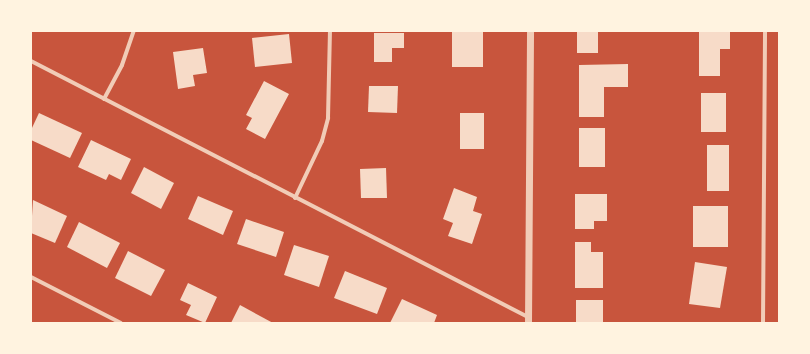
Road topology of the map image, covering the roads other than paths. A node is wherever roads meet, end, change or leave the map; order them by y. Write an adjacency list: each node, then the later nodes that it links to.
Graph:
1 (134, 31): 6 (street)
2 (330, 31): 7 (street)
3 (530, 31): 9 (street)
4 (765, 31): 11 (street)
5 (31, 61): 6 (street)
6 (104, 99): 7 (street)
7 (295, 198): 9 (street)
8 (31, 277): 10 (street)
9 (528, 320)
10 (121, 323)
11 (763, 323)

